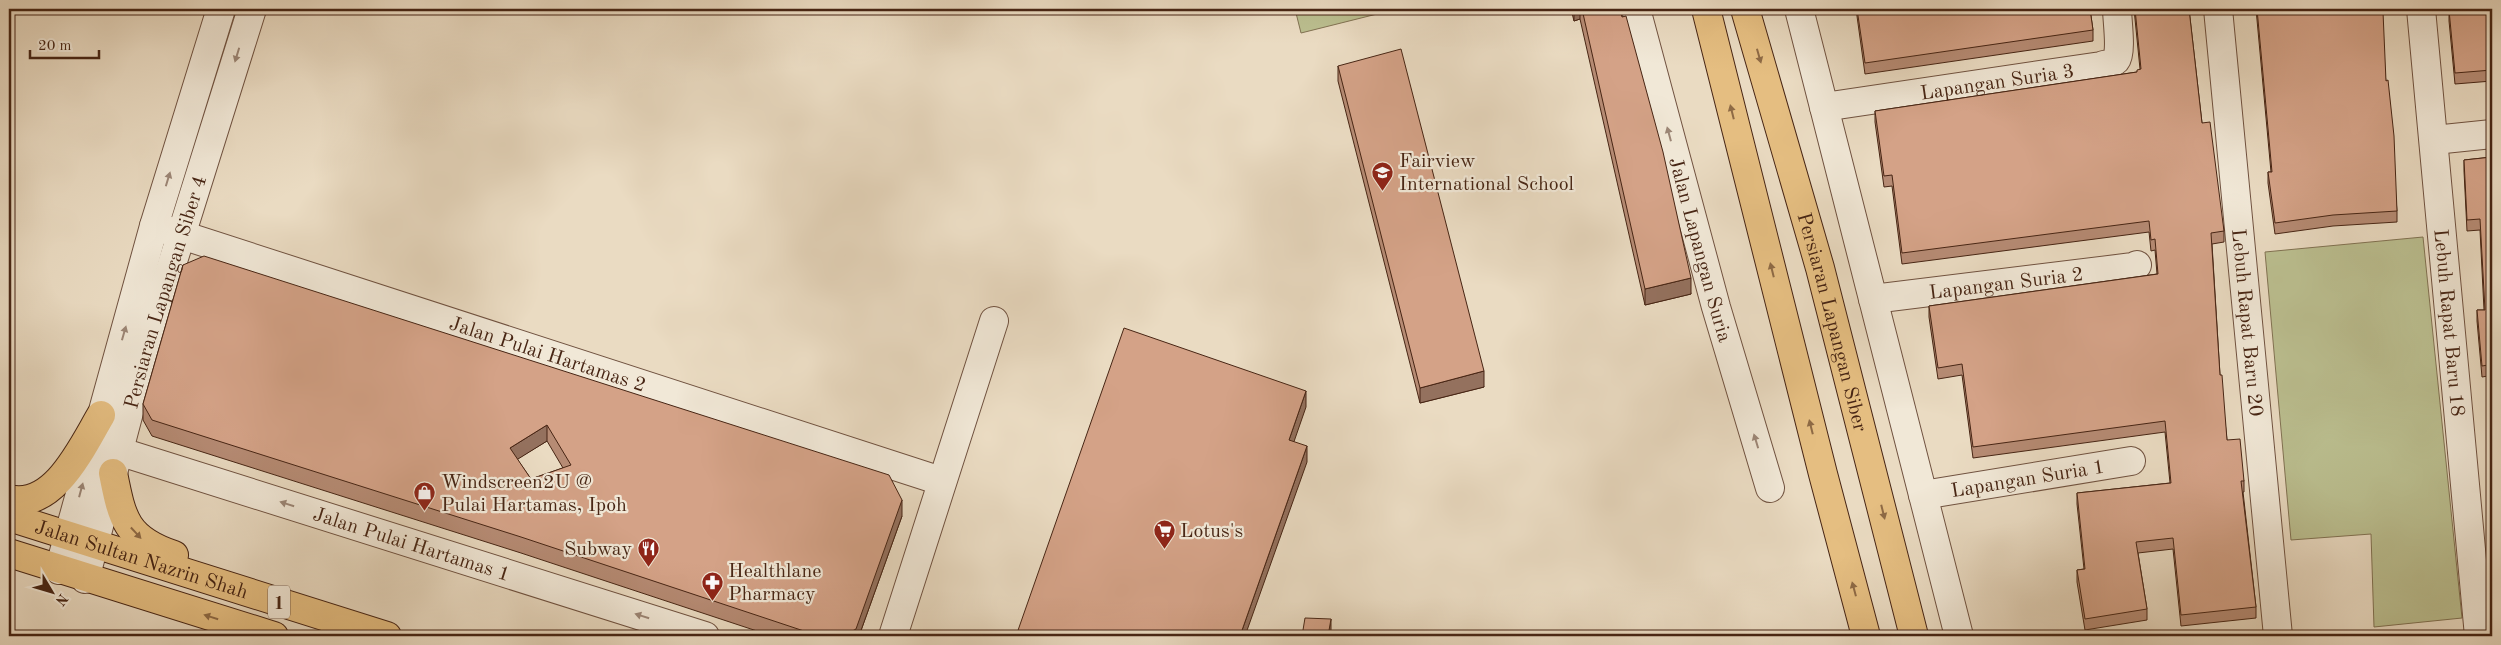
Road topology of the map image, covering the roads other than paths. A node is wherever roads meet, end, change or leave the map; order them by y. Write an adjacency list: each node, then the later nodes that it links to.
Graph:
1 (221, 9): 13 (street, Persiaran Lapangan Siber 4, one-way to 1)
2 (252, 9): 14 (street, Persiaran Lapangan Siber 4, one-way to 14)
3 (1636, 9): 22 (street, Jalan Lapangan Suria, one-way to 3)
4 (1706, 9): 35 (main road, one-way to 4)
5 (1745, 9): 36 (main road, Persiaran Lapangan Siber, one-way to 36)
6 (1800, 9): 10 (street)
7 (2117, 9): 10 (street, Lapangan Suria 3)
8 (2218, 9): 38 (street, Lebuh Rapat Baru 20)
9 (2422, 9): 12 (street, Lebuh Rapat Baru 18)
10 (1824, 107): 16 (street)
11 (2492, 134): 12 (street)
12 (2434, 140): 39 (street, Lebuh Rapat Baru 18)
13 (154, 226): 14 (street, Jalan Pulai Hartamas 2); 18 (street, Persiaran Lapangan Siber 4, one-way to 13)
14 (182, 234): 20 (street, Persiaran Lapangan Siber 4); 21 (street, Jalan Pulai Hartamas 2)
15 (2137, 265): 16 (street, Lapangan Suria 2)
16 (1873, 299): 23 (street)
17 (994, 322): 21 (street)
18 (101, 415): 24 (main road); 26 (street, Persiaran Lapangan Siber 4, one-way to 18)
19 (2132, 461): 23 (street, Lapangan Suria 1)
20 (115, 462): 27 (street, Persiaran Lapangan Siber 4); 31 (main road, one-way to 31); 33 (street, Jalan Pulai Hartamas 1, one-way to 20)
21 (941, 481): 34 (street)
22 (1770, 488)
23 (1923, 496): 37 (street)
24 (9, 499)
25 (9, 517): 26 (main road, Jalan Sultan Nazrin Shah / 1)
26 (68, 537): 27 (main road, Jalan Sultan Nazrin Shah / 1); 29 (street, Persiaran Lapangan Siber 4)
27 (95, 545): 30 (street, Persiaran Lapangan Siber 4); 31 (main road, Jalan Sultan Nazrin Shah / 1)
28 (9, 553): 29 (main road, Jalan Sultan Nazrin Shah / 1)
29 (59, 570): 30 (main road, Jalan Sultan Nazrin Shah / 1)
30 (85, 578): 32 (main road, Jalan Sultan Nazrin Shah / 1, one-way to 30)
31 (376, 633)
32 (274, 636)
33 (706, 636)
34 (893, 636)
35 (1866, 636)
36 (1914, 636)
37 (1959, 636)
38 (2278, 636)
39 (2479, 636)

